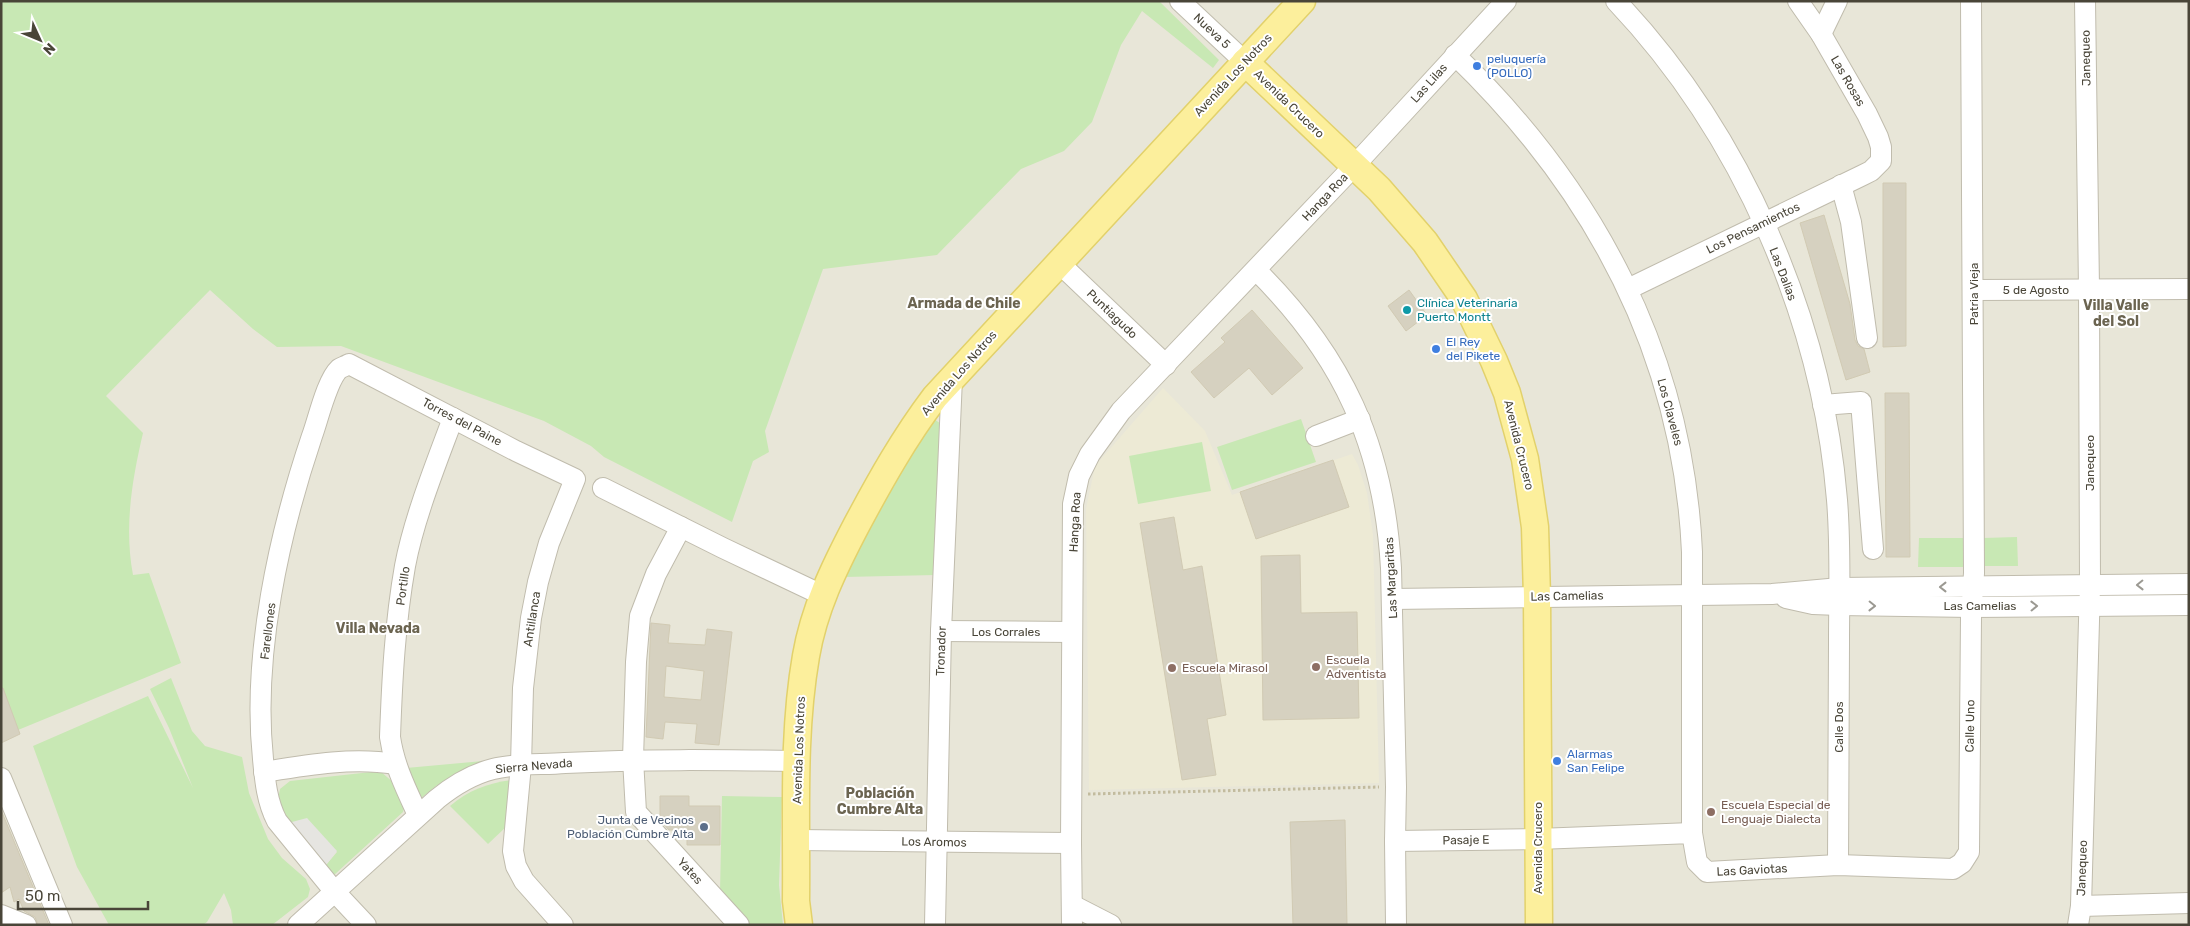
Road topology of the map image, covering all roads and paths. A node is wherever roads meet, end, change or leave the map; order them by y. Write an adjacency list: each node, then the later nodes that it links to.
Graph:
1 (1180, 1): 11 (street, Nueva 5)
2 (1302, 1): 11 (main road, Avenida Los Notros)
3 (1506, 1): 10 (street, Las Lilas)
4 (1616, 1): 15 (street, Las Dalias)
5 (1798, 1): 9 (street, Las Rosas)
6 (1837, 1): 9 (street)
7 (1971, 1): 20 (street, Patria Vieja)
8 (2085, 1): 21 (street, Janequeo)
9 (1821, 34): 12 (street, Las Rosas)
10 (1455, 55): 13 (street, Las Lilas); 18 (street, Los Claveles)
11 (1245, 62): 13 (main road, Avenida Crucero); 16 (main road, Avenida Los Notros)
12 (1877, 165): 14 (street, Los Pensamientos)
13 (1354, 166): 17 (street, Hanga Roa); 39 (main road, Avenida Crucero)
14 (1841, 185): 15 (street, Los Pensamientos); 22 (street)
15 (1763, 224): 18 (street, Los Pensamientos); 26 (street, Las Dalias)
16 (1059, 263): 24 (street, Puntiagudo); 25 (main road, Avenida Los Notros)
17 (1256, 270): 24 (street, Hanga Roa); 28 (street, Las Margaritas)
18 (1628, 289): 38 (street, Los Claveles)
19 (2189, 289): 21 (street, 5 de Agosto)
20 (1974, 290): 21 (street, 5 de Agosto); 36 (street, Patria Vieja)
21 (2089, 290): 35 (street, Janequeo)
22 (1867, 338)
23 (349, 364): 27 (street, Torres del Paine); 51 (street, Farellones)
24 (1166, 365): 46 (street, Hanga Roa)
25 (952, 378): 37 (main road, Avenida Los Notros); 45 (street, Tronador)
26 (1823, 405): 33 (street); 40 (street, Las Dalias)
27 (453, 418): 30 (street, Torres del Paine); 49 (street, Portillo)
28 (1360, 419): 29 (street); 41 (street, Las Margaritas)
29 (1316, 436)
30 (575, 479): 50 (street, Antillanca)
31 (603, 488): 32 (street)
32 (681, 527): 37 (street); 47 (street, Yates)
33 (1872, 549)
34 (2189, 584): 35 (street, Las Camelias, one-way to 35)
35 (2090, 585): 36 (street, Las Camelias); 42 (street, Janequeo)
36 (1973, 587): 40 (street, Las Camelias, one-way to 40); 44 (street, Calle Uno)
37 (822, 594): 48 (main road, Avenida Los Notros)
38 (1692, 595): 39 (street, Las Camelias); 40 (street, Las Camelias); 56 (street, Los Claveles)
39 (1537, 597): 41 (street, Las Camelias); 57 (main road, Avenida Crucero)
40 (1840, 597): 44 (street, Las Camelias, one-way to 44); 63 (street, Calle Dos)
41 (1392, 599): 53 (street, Las Margaritas)
42 (2090, 605): 43 (street, Las Camelias); 44 (street, Las Camelias, one-way to 42); 68 (street, Janequeo)
43 (2189, 605)
44 (1972, 607): 62 (street, Calle Uno)
45 (941, 632): 46 (street, Los Corrales); 60 (street, Tronador)
46 (1072, 632): 54 (street, Hanga Roa)
47 (633, 759): 48 (street, Sierra Nevada); 50 (street, Sierra Nevada); 74 (street, Yates)
48 (797, 761): 58 (main road, Avenida Los Notros)
49 (395, 764): 51 (street); 55 (street, Portillo)
50 (522, 765): 55 (street, Sierra Nevada); 73 (street, Antillanca)
51 (264, 772): 64 (street, Farellones)
52 (1, 778): 70 (street)
53 (1396, 787): 54 (path); 59 (street, Las Margaritas)
54 (1072, 795): 61 (street, Hanga Roa)
55 (418, 815): 64 (street, Sierra Nevada)
56 (1692, 833): 57 (street); 63 (street, Las Gaviotas)
57 (1538, 839): 59 (street, Pasaje E); 80 (main road, Avenida Crucero)
58 (797, 840): 60 (street, Los Aromos); 75 (main road, Avenida Los Notros)
59 (1395, 841): 79 (street, Las Margaritas)
60 (936, 842): 61 (street, Los Aromos); 76 (street, Tronador)
61 (1071, 843): 66 (street, Hanga Roa)
62 (1962, 863): 63 (street, Las Gaviotas)
63 (1838, 866)
64 (335, 892): 71 (street, Sierra Nevada); 72 (street, Farellones)
65 (2189, 903): 68 (street)
66 (1072, 905): 77 (street, Hanga Roa); 78 (street)
67 (1, 915): 69 (street)
68 (2080, 916)
69 (26, 925)
70 (62, 925)
71 (298, 925)
72 (366, 925)
73 (563, 925)
74 (739, 925)
75 (799, 925)
76 (935, 925)
77 (1072, 925)
78 (1111, 925)
79 (1396, 925)
80 (1539, 925)

